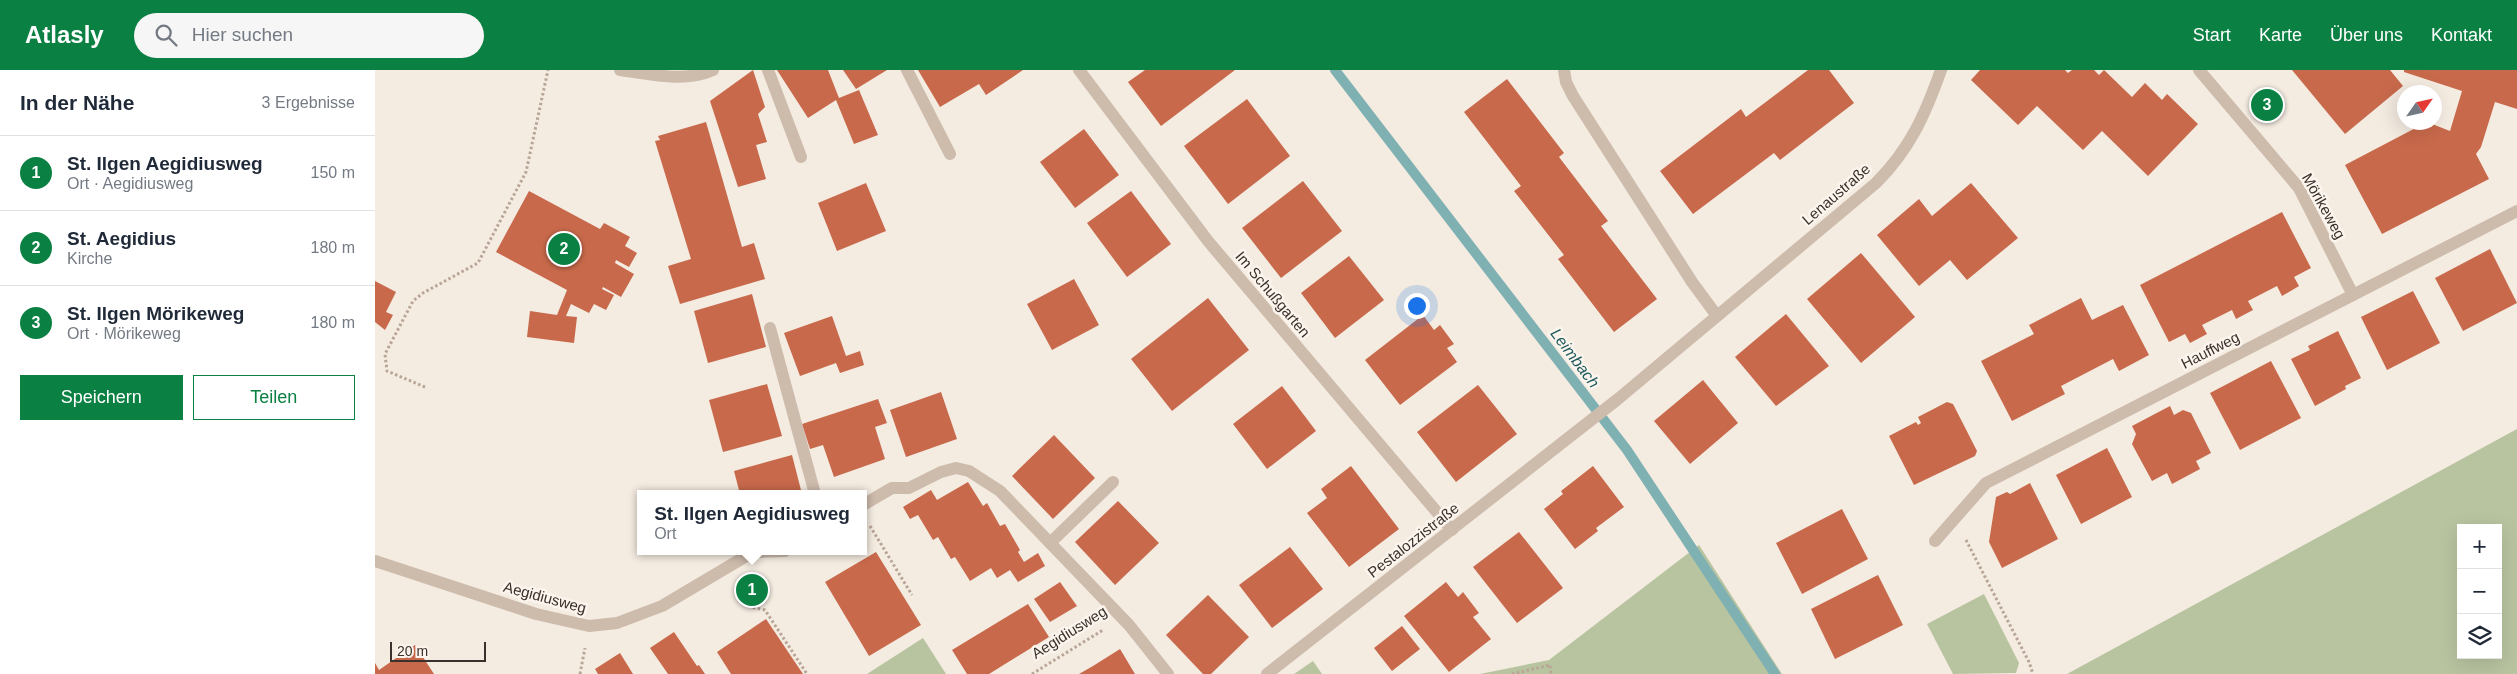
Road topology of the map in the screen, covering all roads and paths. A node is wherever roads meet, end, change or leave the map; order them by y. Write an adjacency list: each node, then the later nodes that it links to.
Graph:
1 (548, 70): 16 (path)
2 (620, 70): 3 (street)
3 (713, 70)
4 (768, 70): 11 (street)
5 (907, 70): 10 (street)
6 (1079, 70): 23 (street, Im Schußgarten)
7 (1564, 70): 14 (street)
8 (1941, 70): 14 (street, Lenaustraße)
9 (2199, 70): 13 (street, Mörikeweg)
10 (950, 154)
11 (801, 158)
12 (2517, 211): 13 (street, Hauffweg)
13 (2353, 295): 21 (street, Hauffweg)
14 (1717, 316): 17 (street, Lenaustraße)
15 (770, 328): 19 (street)
16 (425, 387)
17 (1578, 431): 23 (street, Pestalozzistraße)
18 (1113, 482): 25 (street)
19 (814, 490)
20 (867, 503): 25 (street, Aegidiusweg)
21 (1955, 518): 24 (street, Hauffweg); 37 (path)
22 (868, 523): 29 (path)
23 (1452, 530): 34 (street, Pestalozzistraße)
24 (1935, 541)
25 (1050, 543): 30 (street, Aegidiusweg)
26 (748, 555): 28 (street, Aegidiusweg)
27 (375, 561): 28 (street, Aegidiusweg)
28 (725, 569): 31 (path)
29 (913, 595)
30 (1123, 618): 32 (path, Aegidiusweg); 33 (street, Aegidiusweg)
31 (807, 674)
32 (1032, 674)
33 (1168, 674)
34 (1267, 674)
35 (1512, 674): 36 (path)
36 (1551, 674)
37 (2033, 674)

